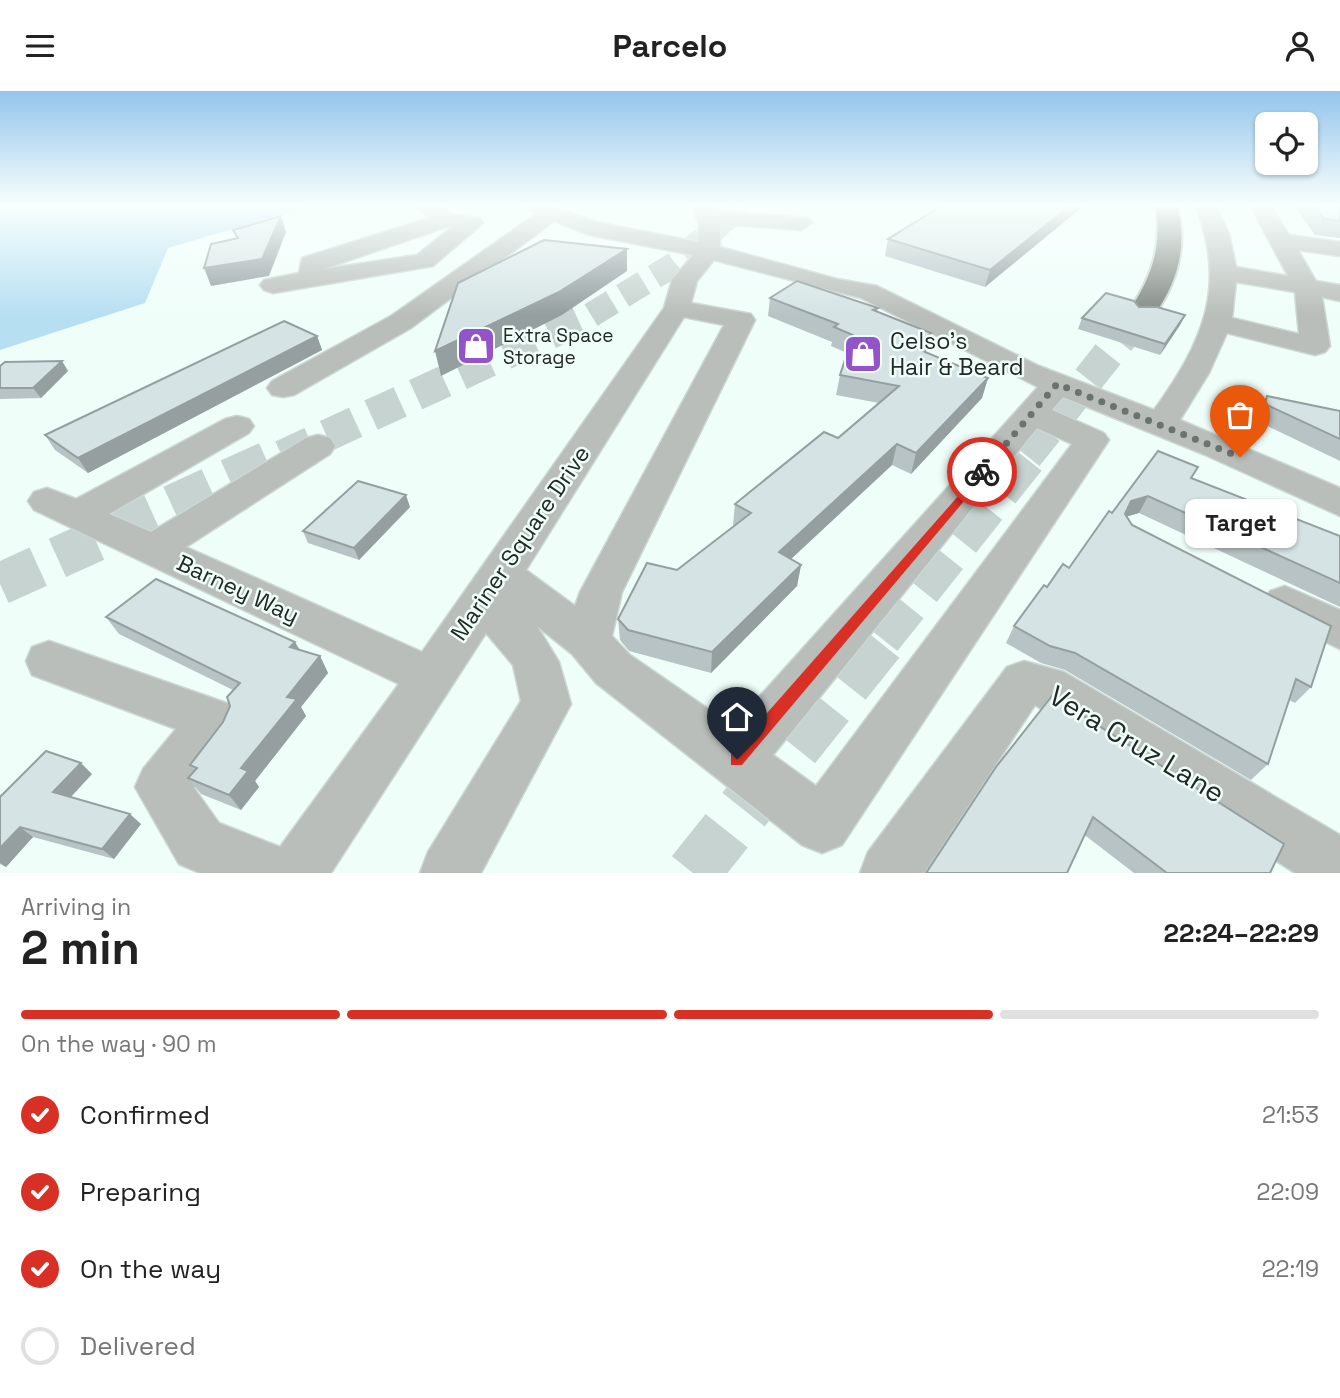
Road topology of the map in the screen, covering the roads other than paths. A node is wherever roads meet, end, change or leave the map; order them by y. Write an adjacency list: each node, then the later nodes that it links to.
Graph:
1 (378, 241): 14 (street)
2 (449, 241): 14 (street)
3 (505, 241): 22 (street)
4 (692, 241): 17 (street, Mariner Square Drive)
5 (736, 241): 13 (street)
6 (781, 241): 18 (street)
7 (1170, 241): 20 (main road)
8 (1220, 241): 12 (street)
9 (1280, 241): 16 (street)
10 (1284, 241): 11 (street)
11 (1340, 249)
12 (1225, 272): 16 (street); 21 (street)
13 (802, 275): 17 (street); 18 (street)
14 (312, 278): 15 (street)
15 (273, 285)
16 (1307, 286): 19 (street); 21 (lane)
17 (703, 292): 30 (street, Mariner Square Drive); 32 (street)
18 (868, 292): 23 (street)
19 (1340, 293)
20 (1145, 308)
21 (1218, 323): 24 (street)
22 (283, 388)
23 (1045, 398): 24 (street); 35 (street); 35 (street)
24 (1161, 424): 27 (street)
25 (237, 426): 28 (street, Barney Way)
26 (318, 446): 28 (street)
27 (1340, 503)
28 (152, 550): 34 (street, Barney Way)
29 (1245, 583): 31 (street)
30 (491, 587): 32 (street); 34 (street, Mariner Square Drive); 39 (street)
31 (1340, 631)
32 (588, 641): 35 (street)
33 (48, 661): 37 (street)
34 (430, 677): 38 (street, Mariner Square Drive)
35 (737, 759)
36 (1340, 867): 40 (street, Vera Cruz Lane); 41 (street)
37 (272, 873)
38 (297, 873)
39 (449, 873)
40 (889, 873)
41 (1338, 873)

